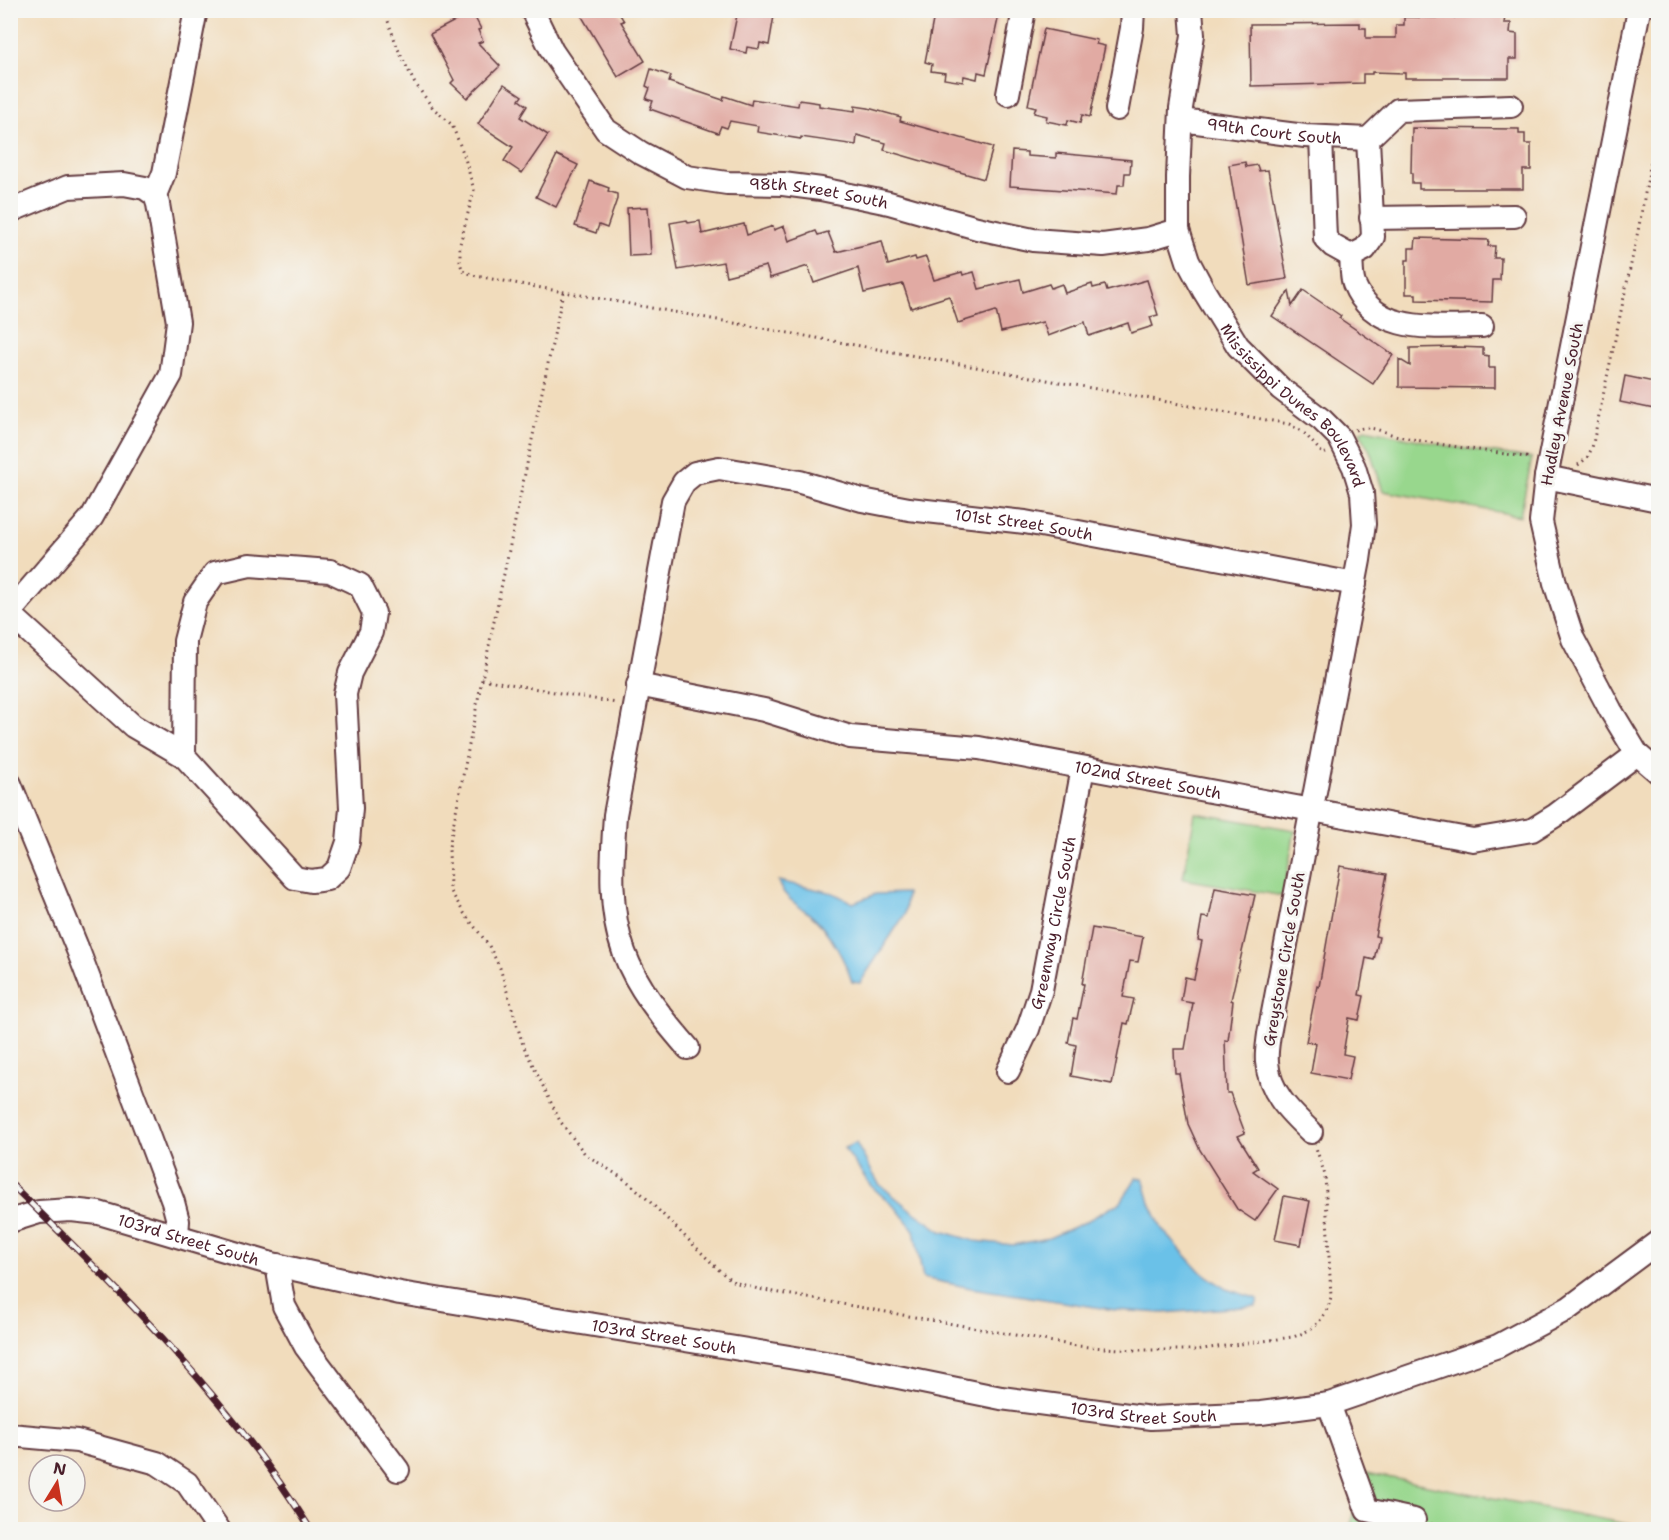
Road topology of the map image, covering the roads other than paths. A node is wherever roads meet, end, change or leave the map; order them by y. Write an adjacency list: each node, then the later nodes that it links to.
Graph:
1 (196, 10): 13 (street)
2 (532, 10): 17 (street, 98th Street South)
3 (1024, 10): 7 (street)
4 (1133, 10): 9 (street)
5 (1191, 10): 10 (street, Mississippi Dunes Boulevard)
6 (1639, 10): 20 (street, Hadley Avenue South)
7 (1008, 94)
8 (1511, 106): 12 (street)
9 (1117, 109)
10 (1181, 120): 11 (street, 99th Court South); 17 (street, Mississippi Dunes Boulevard)
11 (1321, 136): 12 (street, 99th Court South); 18 (street)
12 (1368, 139): 16 (street)
13 (155, 195): 14 (street); 23 (street)
14 (10, 211)
15 (1514, 216): 16 (street)
16 (1371, 218): 18 (street)
17 (1178, 230): 22 (street, Mississippi Dunes Boulevard)
18 (1351, 256): 19 (street)
19 (1482, 326)
20 (1548, 469): 21 (street); 25 (street, Hadley Avenue South)
21 (1659, 500)
22 (1355, 584): 24 (street, 101st Street South); 30 (street, Mississippi Dunes Boulevard)
23 (10, 613): 26 (street)
24 (638, 685): 27 (street, 102nd Street South); 31 (street)
25 (1637, 754): 28 (street, Hadley Avenue South); 30 (street, 102nd Street South)
26 (184, 756): 26 (street)
27 (1083, 768): 30 (street, 102nd Street South); 32 (street, Greenway Circle South)
28 (1659, 772)
29 (10, 784): 35 (street)
30 (1312, 809): 33 (street, Greystone Circle South)
31 (688, 1048)
32 (1008, 1071)
33 (1311, 1132)
34 (10, 1221): 35 (street, 103rd Street South)
35 (177, 1235): 37 (street, 103rd Street South)
36 (1659, 1242): 38 (street, 103rd Street South)
37 (277, 1265): 38 (street, 103rd Street South); 40 (street)
38 (1329, 1404): 41 (street)
39 (10, 1436): 42 (street)
40 (398, 1470)
41 (1414, 1520)
42 (219, 1530)

